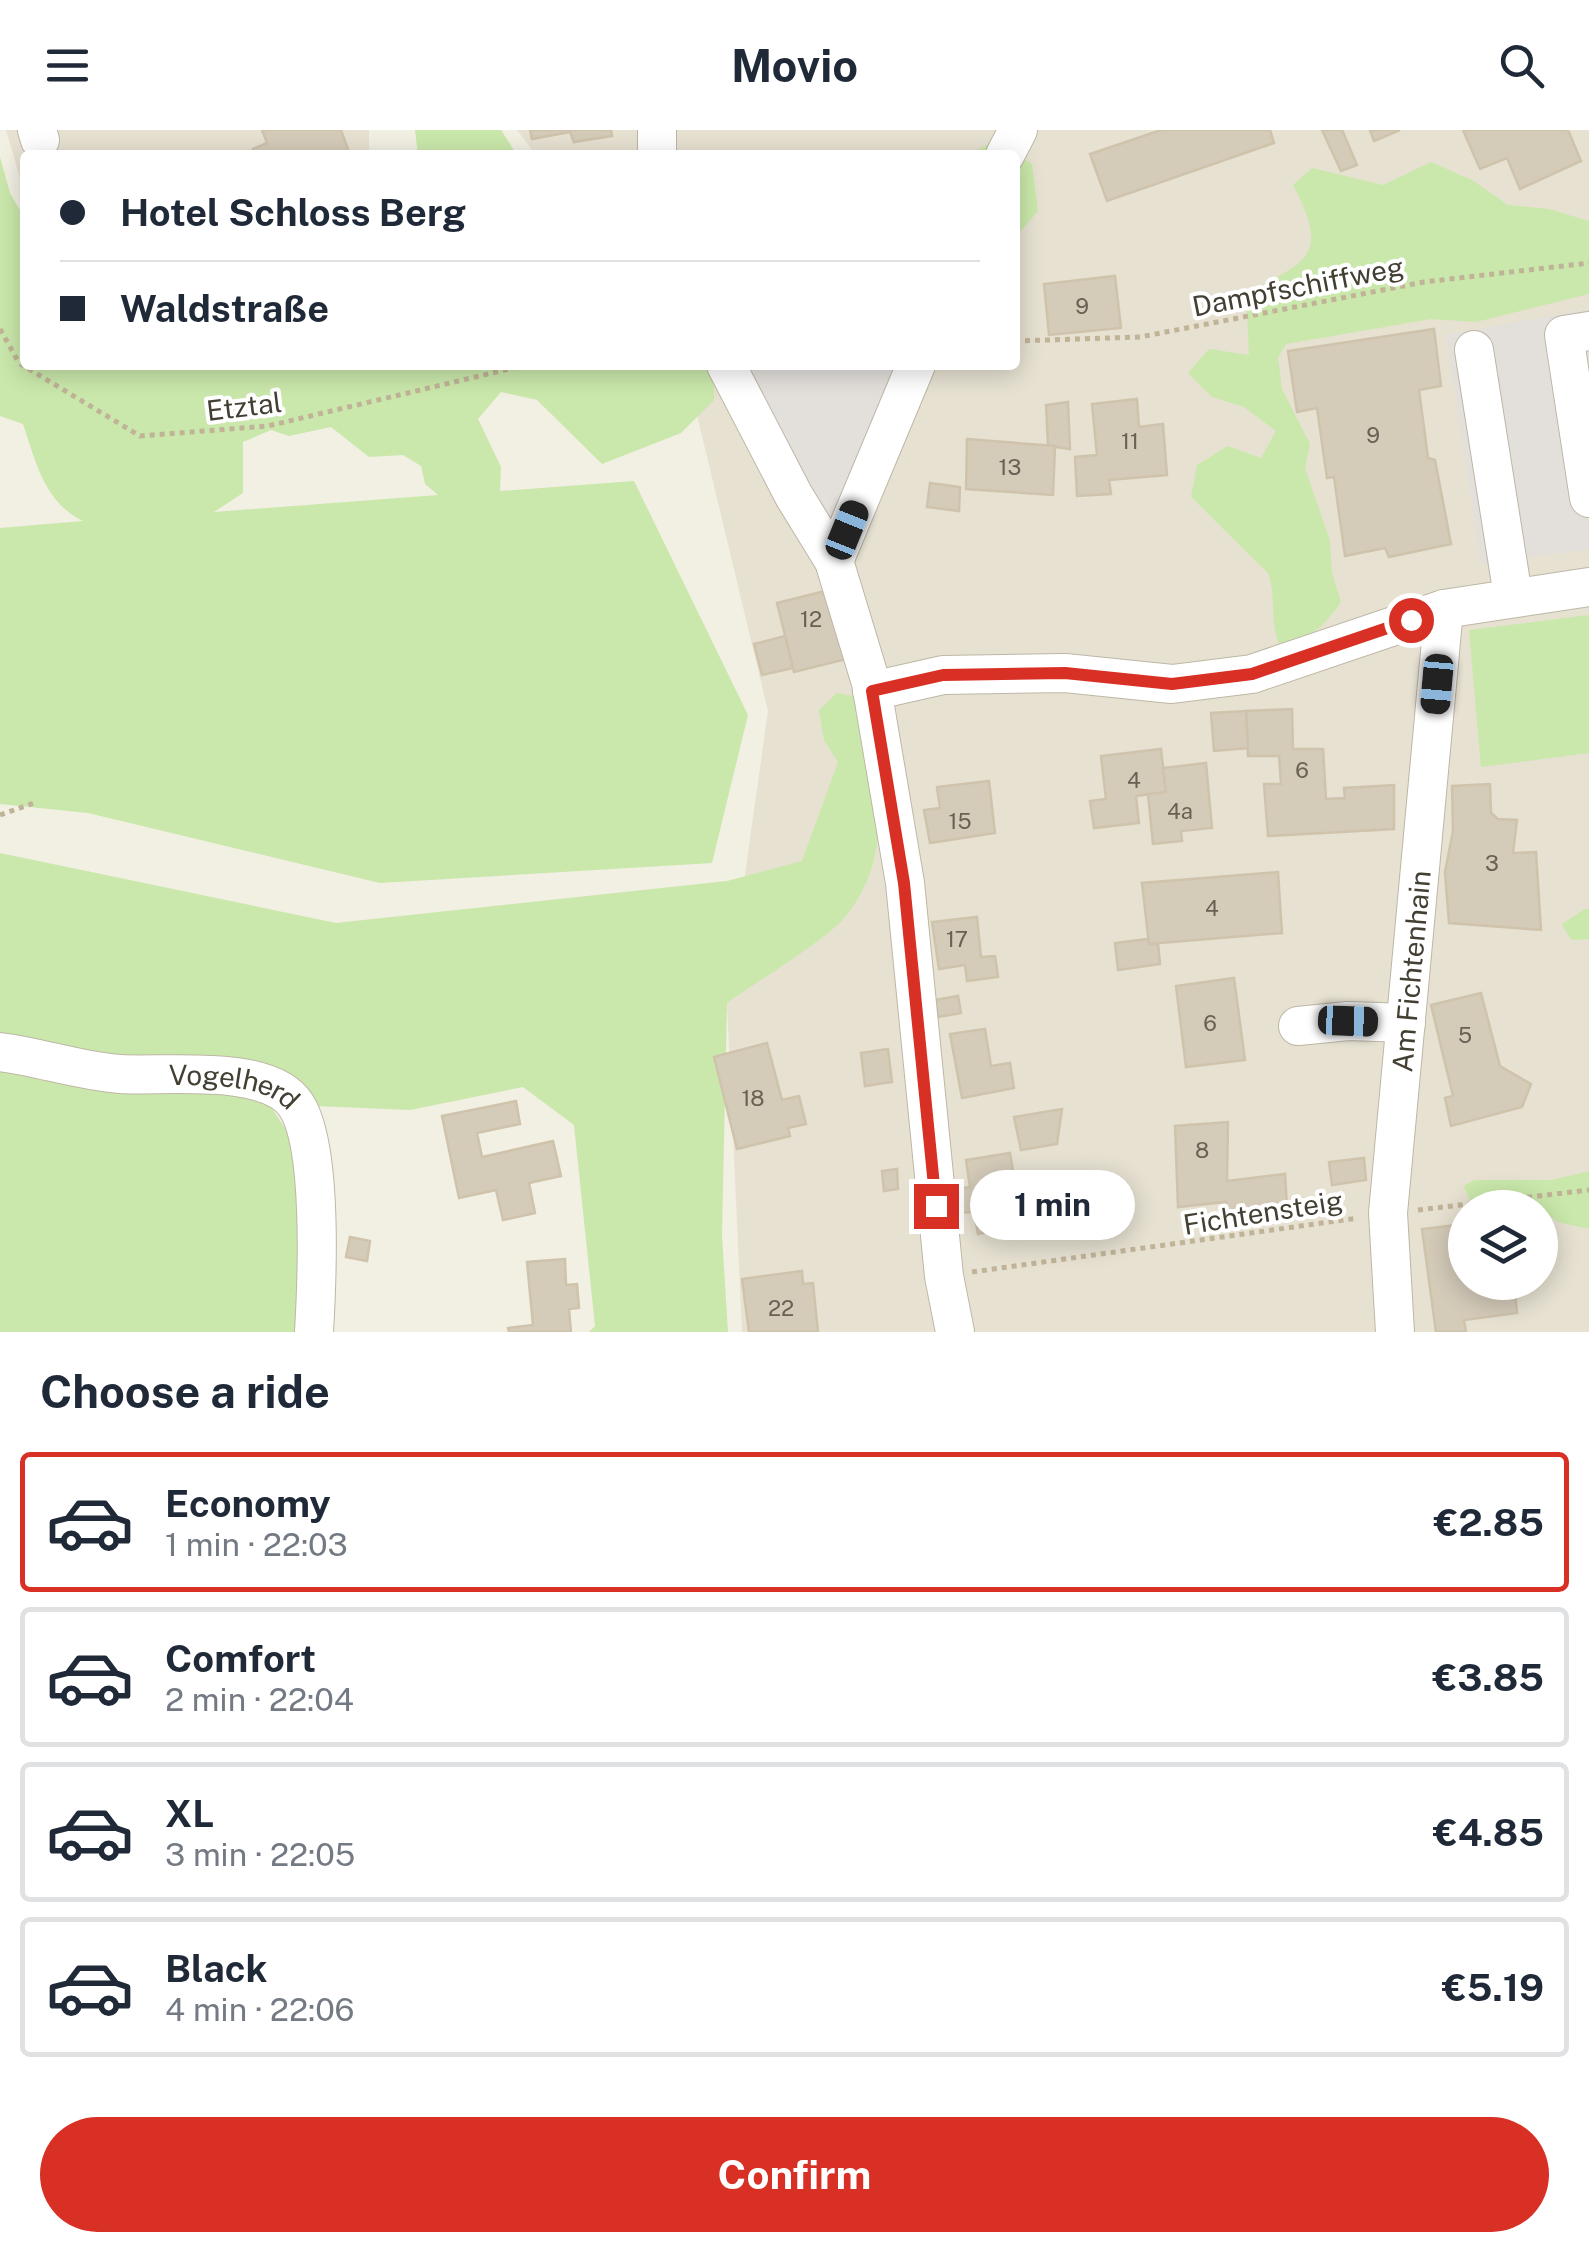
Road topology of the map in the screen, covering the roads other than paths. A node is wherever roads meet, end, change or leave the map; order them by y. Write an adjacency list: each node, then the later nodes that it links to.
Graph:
1 (1589, 331): 5 (street)
2 (1474, 350): 8 (street)
3 (729, 370): 6 (street)
4 (914, 370): 6 (street)
5 (1589, 498)
6 (834, 561): 10 (street)
7 (1589, 587): 8 (street)
8 (1514, 596): 9 (street)
9 (1444, 609): 10 (street); 11 (street, Am Fichtenhain)
10 (872, 691): 15 (street)
11 (1406, 1023): 12 (street); 16 (street, Am Fichtenhain)
12 (1298, 1026)
13 (0, 1052): 14 (street, Vogelherd)
14 (314, 1332)
15 (955, 1332)
16 (1395, 1332)

